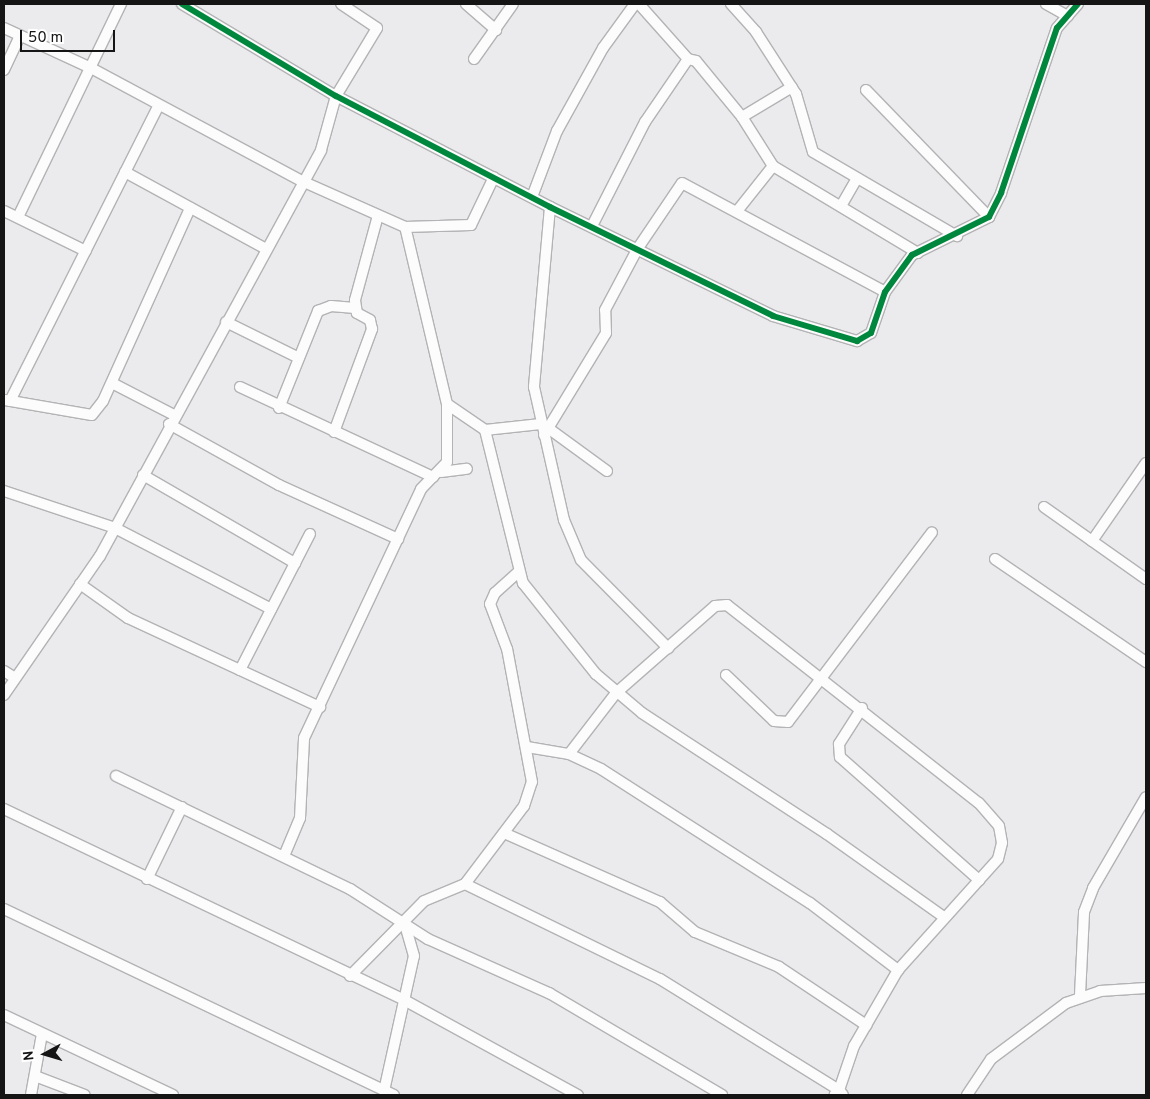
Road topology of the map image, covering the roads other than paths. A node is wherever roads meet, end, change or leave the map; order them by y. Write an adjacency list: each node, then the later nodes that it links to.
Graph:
1 (121, 4): 17 (street)
2 (182, 4): 21 (street)
3 (341, 4): 21 (street)
4 (466, 4): 13 (street)
5 (513, 4): 13 (street)
6 (635, 4): 29 (street)
7 (639, 4): 16 (street)
8 (731, 4): 19 (street)
9 (1046, 4): 11 (street)
10 (1078, 4): 11 (street)
11 (1068, 16): 36 (street)
12 (4, 28): 14 (street)
13 (496, 30): 15 (street)
14 (20, 36): 17 (street); 18 (street)
15 (474, 59)
16 (688, 59): 23 (street); 38 (street)
17 (91, 68): 22 (street); 35 (street)
18 (4, 70)
19 (792, 87): 23 (street); 27 (street)
20 (866, 90): 36 (street)
21 (336, 96): 26 (street); 28 (street)
22 (159, 105): 25 (street); 28 (street)
23 (742, 118): 24 (street)
24 (773, 166): 30 (street); 33 (street)
25 (125, 172): 32 (street); 43 (street)
26 (494, 177): 29 (street); 39 (street)
27 (857, 178): 30 (street); 40 (street)
28 (304, 182): 37 (street); 42 (street)
29 (532, 197): 31 (street)
30 (841, 206): 44 (street)
31 (550, 207): 38 (street); 55 (street)
32 (190, 208): 42 (street); 49 (street)
33 (738, 210): 41 (street); 45 (street)
34 (4, 211): 35 (street)
35 (18, 217): 43 (street)
36 (989, 217): 40 (street)
37 (377, 219): 39 (street); 46 (street)
38 (592, 226): 41 (street)
39 (405, 227): 52 (street)
40 (957, 236): 44 (street)
41 (638, 248): 45 (street); 55 (street)
42 (266, 249): 47 (street)
43 (86, 251): 51 (street)
44 (918, 254): 45 (street)
45 (885, 292)
46 (355, 308): 48 (street); 57 (street)
47 (226, 322): 48 (street); 54 (street)
48 (300, 358): 53 (street)
49 (112, 383): 51 (street); 54 (street)
50 (240, 387): 53 (street)
51 (7, 401)
52 (447, 404): 56 (street); 62 (street)
53 (279, 408): 57 (street)
54 (172, 420): 61 (street); 68 (street)
55 (545, 429): 56 (street); 60 (street); 76 (street)
56 (486, 430): 72 (street)
57 (334, 432): 62 (street)
58 (1146, 463): 69 (street)
59 (468, 469): 62 (street)
60 (607, 471)
61 (143, 475): 65 (street); 71 (street)
62 (437, 475): 68 (street)
63 (4, 491): 65 (street)
64 (1044, 507): 69 (street)
65 (115, 528): 74 (street); 75 (street)
66 (932, 532): 81 (street)
67 (310, 534): 71 (street)
68 (398, 539): 85 (street)
69 (1092, 541): 73 (street)
70 (995, 559): 77 (street)
71 (295, 563): 75 (street)
72 (518, 572): 83 (street); 87 (street)
73 (1144, 573)
74 (80, 584): 78 (street); 82 (street)
75 (271, 609): 78 (street)
76 (668, 648): 81 (street); 83 (street)
77 (1146, 662)
78 (240, 670): 85 (street)
79 (4, 671): 82 (street)
80 (726, 674): 81 (street)
81 (821, 676): 86 (street)
82 (14, 678): 84 (street)
83 (616, 693): 88 (street); 99 (street)
84 (4, 695)
85 (320, 708): 94 (street)
86 (862, 708): 96 (street); 96 (street)
87 (527, 748): 88 (street); 93 (street)
88 (568, 754): 101 (street)
89 (116, 776): 91 (street)
90 (1146, 797): 104 (street)
91 (182, 807): 94 (street); 95 (street)
92 (4, 809): 95 (street)
93 (504, 833): 97 (street); 107 (street)
94 (284, 856): 100 (street)
95 (147, 879): 102 (street)
96 (978, 880): 99 (street)
97 (465, 884): 100 (street); 111 (street)
98 (4, 909): 110 (street)
99 (944, 917): 101 (street)
100 (405, 924): 102 (street); 105 (street); 116 (street)
101 (898, 970): 107 (street)
102 (350, 976): 105 (street)
103 (1146, 988): 104 (street)
104 (1080, 996): 117 (street)
105 (406, 1001): 110 (street); 115 (street)
106 (4, 1016): 108 (street)
107 (866, 1025): 111 (street)
108 (42, 1034): 109 (street); 114 (street)
109 (35, 1076): 112 (street); 113 (street)
110 (389, 1093)
111 (839, 1094)
112 (31, 1095)
113 (85, 1095)
114 (173, 1095)
115 (578, 1095)
116 (722, 1095)
117 (967, 1095)

